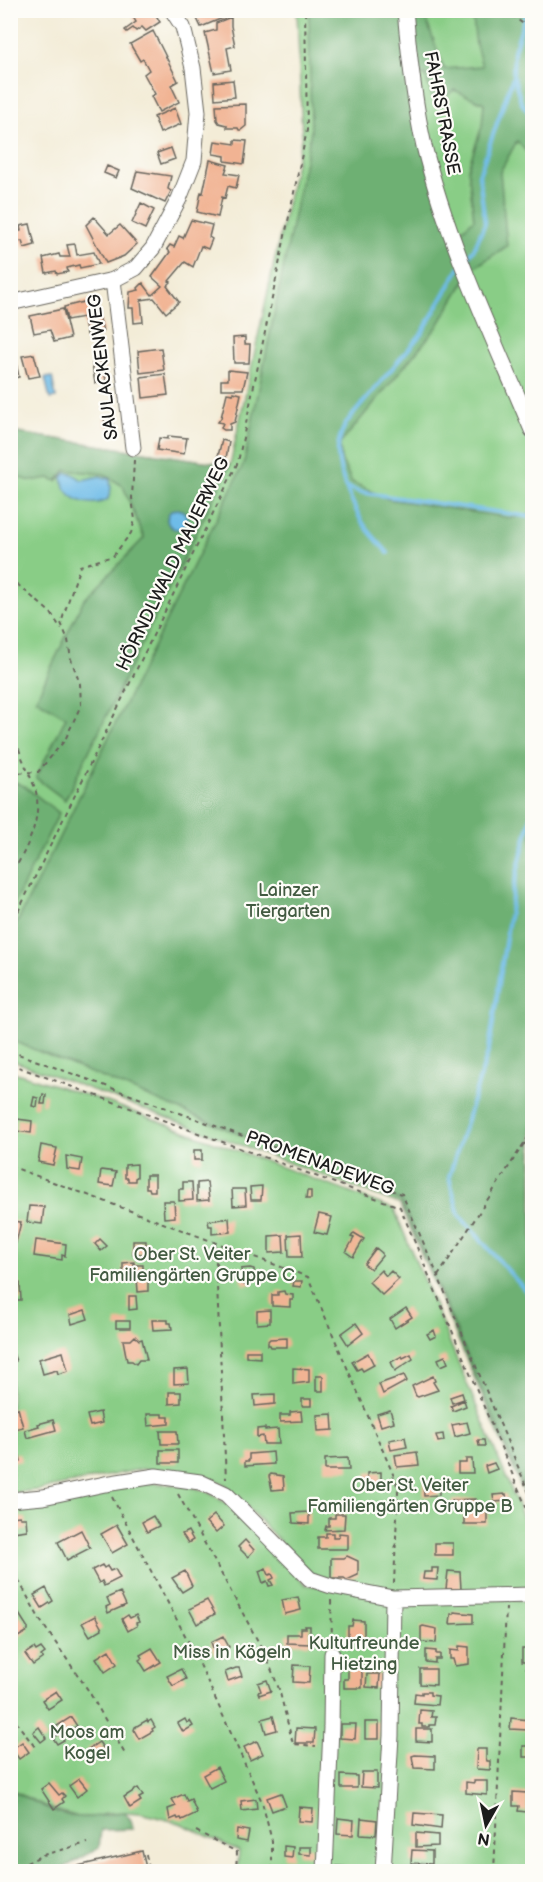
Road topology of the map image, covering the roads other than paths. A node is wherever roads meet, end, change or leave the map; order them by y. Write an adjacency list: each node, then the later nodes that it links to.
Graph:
1 (172, 10): 3 (street)
2 (405, 10): 5 (street, FAHRSTRASSE)
3 (113, 280): 4 (street); 6 (street, SAULACKENWEG)
4 (10, 303)
5 (532, 430)
6 (133, 448)
7 (10, 1500): 9 (street)
8 (532, 1595): 9 (street)
9 (393, 1598): 12 (street)
10 (332, 1654): 11 (street)
11 (325, 1872)
12 (383, 1872)

